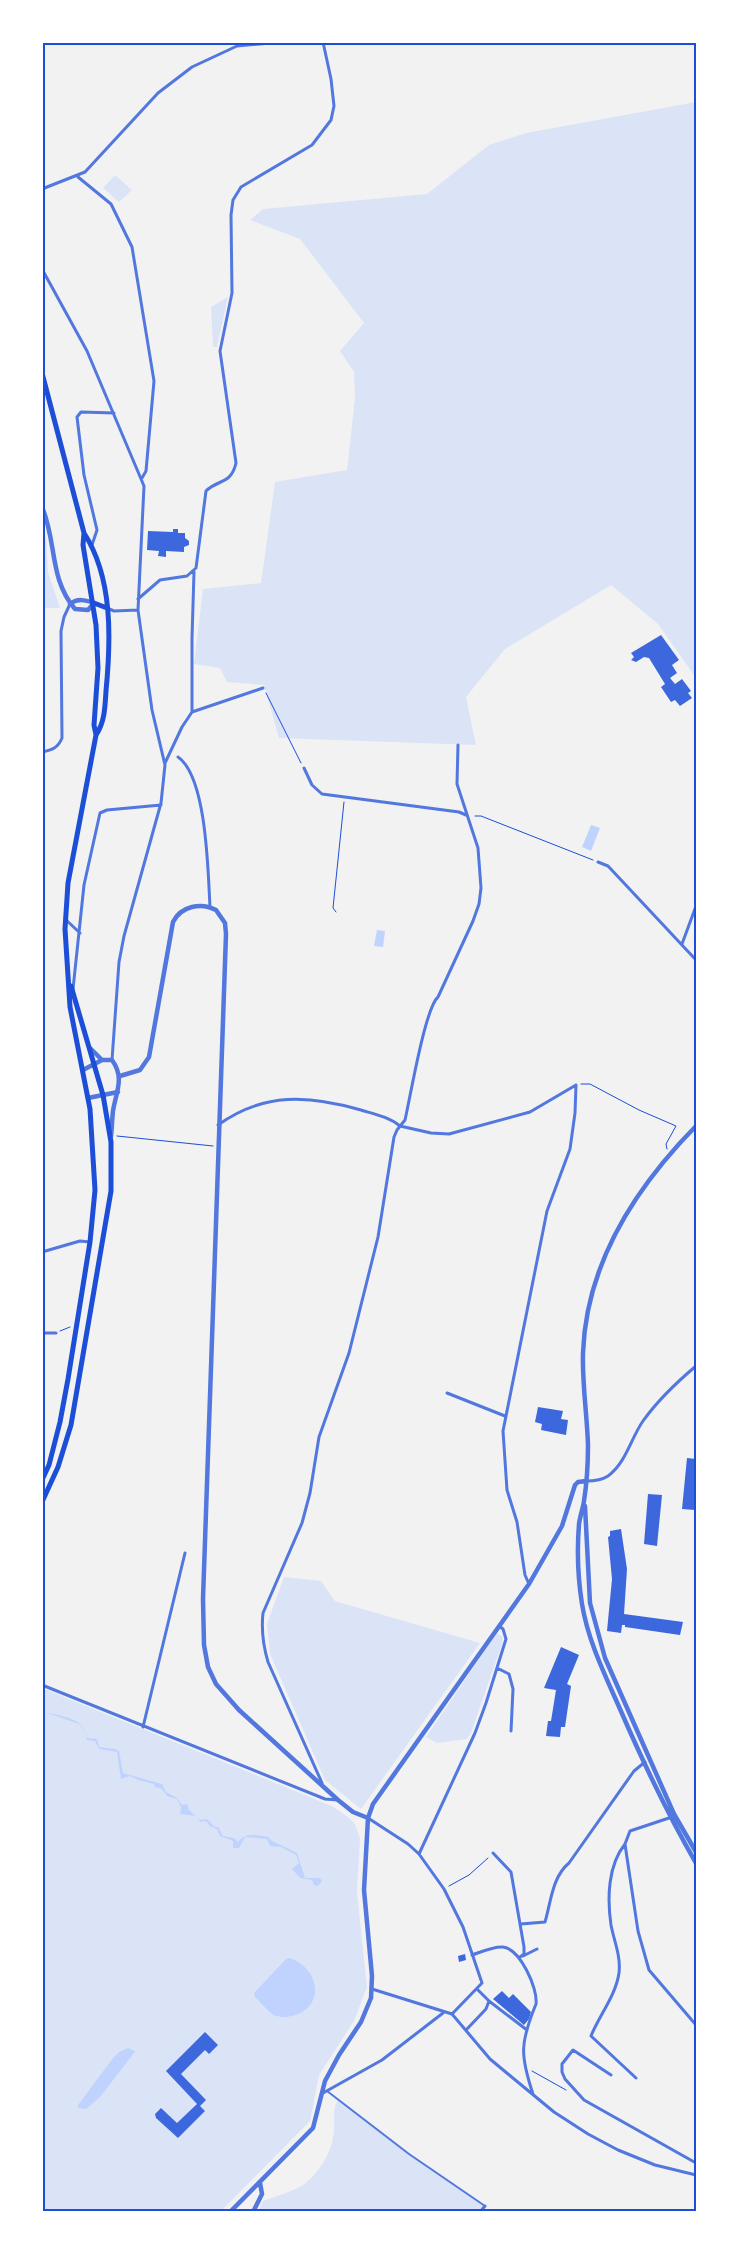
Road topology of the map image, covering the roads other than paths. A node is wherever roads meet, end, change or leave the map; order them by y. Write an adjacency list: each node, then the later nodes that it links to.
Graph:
1 (282, 42): 3 (street)
2 (323, 42): 13 (street)
3 (243, 44): 4 (street)
4 (78, 177): 5 (street); 9 (street)
5 (42, 189)
6 (42, 269): 8 (street)
7 (42, 373): 11 (main road)
8 (114, 413): 9 (street); 12 (street)
9 (142, 478): 14 (street)
10 (42, 507): 16 (street)
11 (84, 533): 12 (main road); 15 (main road)
12 (92, 545): 17 (main road)
13 (194, 571): 14 (street); 20 (street)
14 (138, 599): 18 (street)
15 (94, 603): 16 (street); 16 (street); 17 (main road); 21 (main road)
16 (70, 604): 23 (street)
17 (107, 608): 18 (street); 21 (main road)
18 (138, 610): 25 (street)
19 (263, 688): 20 (street)
20 (192, 712): 25 (street)
21 (96, 735): 32 (main road)
22 (458, 745): 28 (street)
23 (42, 752)
24 (178, 757): 31 (street)
25 (165, 764): 27 (street)
26 (304, 768): 28 (street)
27 (160, 805): 33 (street); 42 (street)
28 (467, 815): 50 (street)
29 (598, 862): 35 (street)
30 (696, 906): 35 (street)
31 (210, 907): 45 (street); 49 (street)
32 (65, 919): 33 (street); 38 (main road)
33 (80, 934): 39 (street)
34 (696, 934): 36 (street)
35 (682, 944): 37 (street)
36 (696, 945)
37 (696, 960)
38 (69, 979): 39 (main road); 44 (main road)
39 (73, 992): 40 (main road)
40 (91, 1049): 41 (street); 43 (main road)
41 (102, 1060): 42 (street); 43 (street)
42 (112, 1060): 45 (street)
43 (95, 1064): 44 (street); 47 (main road)
44 (83, 1070): 48 (main road)
45 (120, 1076): 46 (street)
46 (118, 1092): 47 (street); 52 (street)
47 (103, 1095): 48 (street); 52 (main road)
48 (88, 1098): 53 (main road)
49 (218, 1126): 50 (street); 72 (street)
50 (400, 1126): 59 (street); 72 (street)
51 (696, 1126): 61 (street)
52 (111, 1142): 62 (main road)
53 (90, 1242): 54 (street); 60 (main road)
54 (42, 1252)
55 (42, 1333): 56 (street)
56 (56, 1333)
57 (696, 1366): 61 (street)
58 (447, 1393): 59 (street)
59 (505, 1416): 65 (street)
60 (42, 1480)
61 (586, 1481): 63 (street); 65 (street)
62 (42, 1502)
63 (584, 1502): 71 (street); 71 (street)
64 (185, 1553): 69 (street)
65 (529, 1584): 66 (street)
66 (499, 1626): 67 (street); 75 (street)
67 (497, 1668): 70 (street); 79 (street)
68 (42, 1685): 69 (street)
69 (143, 1727): 73 (street)
70 (511, 1731)
71 (647, 1761): 74 (street); 81 (street)
72 (322, 1784): 73 (street)
73 (338, 1800): 75 (street)
74 (672, 1816): 76 (street); 77 (street); 80 (street)
75 (368, 1818): 79 (street); 85 (street)
76 (626, 1844): 90 (street); 94 (street)
77 (696, 1852)
78 (493, 1853): 81 (street)
79 (419, 1854): 83 (street)
80 (696, 1863)
81 (521, 1924): 84 (street)
82 (537, 1950): 84 (street)
83 (472, 1955): 84 (street); 86 (street)
84 (521, 1957): 92 (street)
85 (372, 1989): 88 (street); 95 (street)
86 (477, 1989): 87 (street); 89 (street)
87 (489, 2002): 91 (street); 92 (street)
88 (443, 2012): 89 (street); 95 (street)
89 (452, 2014): 91 (street)
90 (696, 2025)
91 (467, 2029): 96 (street)
92 (527, 2030): 96 (street)
93 (611, 2075): 97 (street)
94 (636, 2078)
95 (325, 2092): 99 (street); 100 (lane)
96 (533, 2094): 98 (street)
97 (696, 2163)
98 (696, 2175)
99 (260, 2182): 102 (street); 103 (street)
100 (485, 2206): 104 (street)
101 (696, 2210): 105 (street)
102 (230, 2212)
103 (253, 2212)
104 (480, 2212)
105 (693, 2212)

